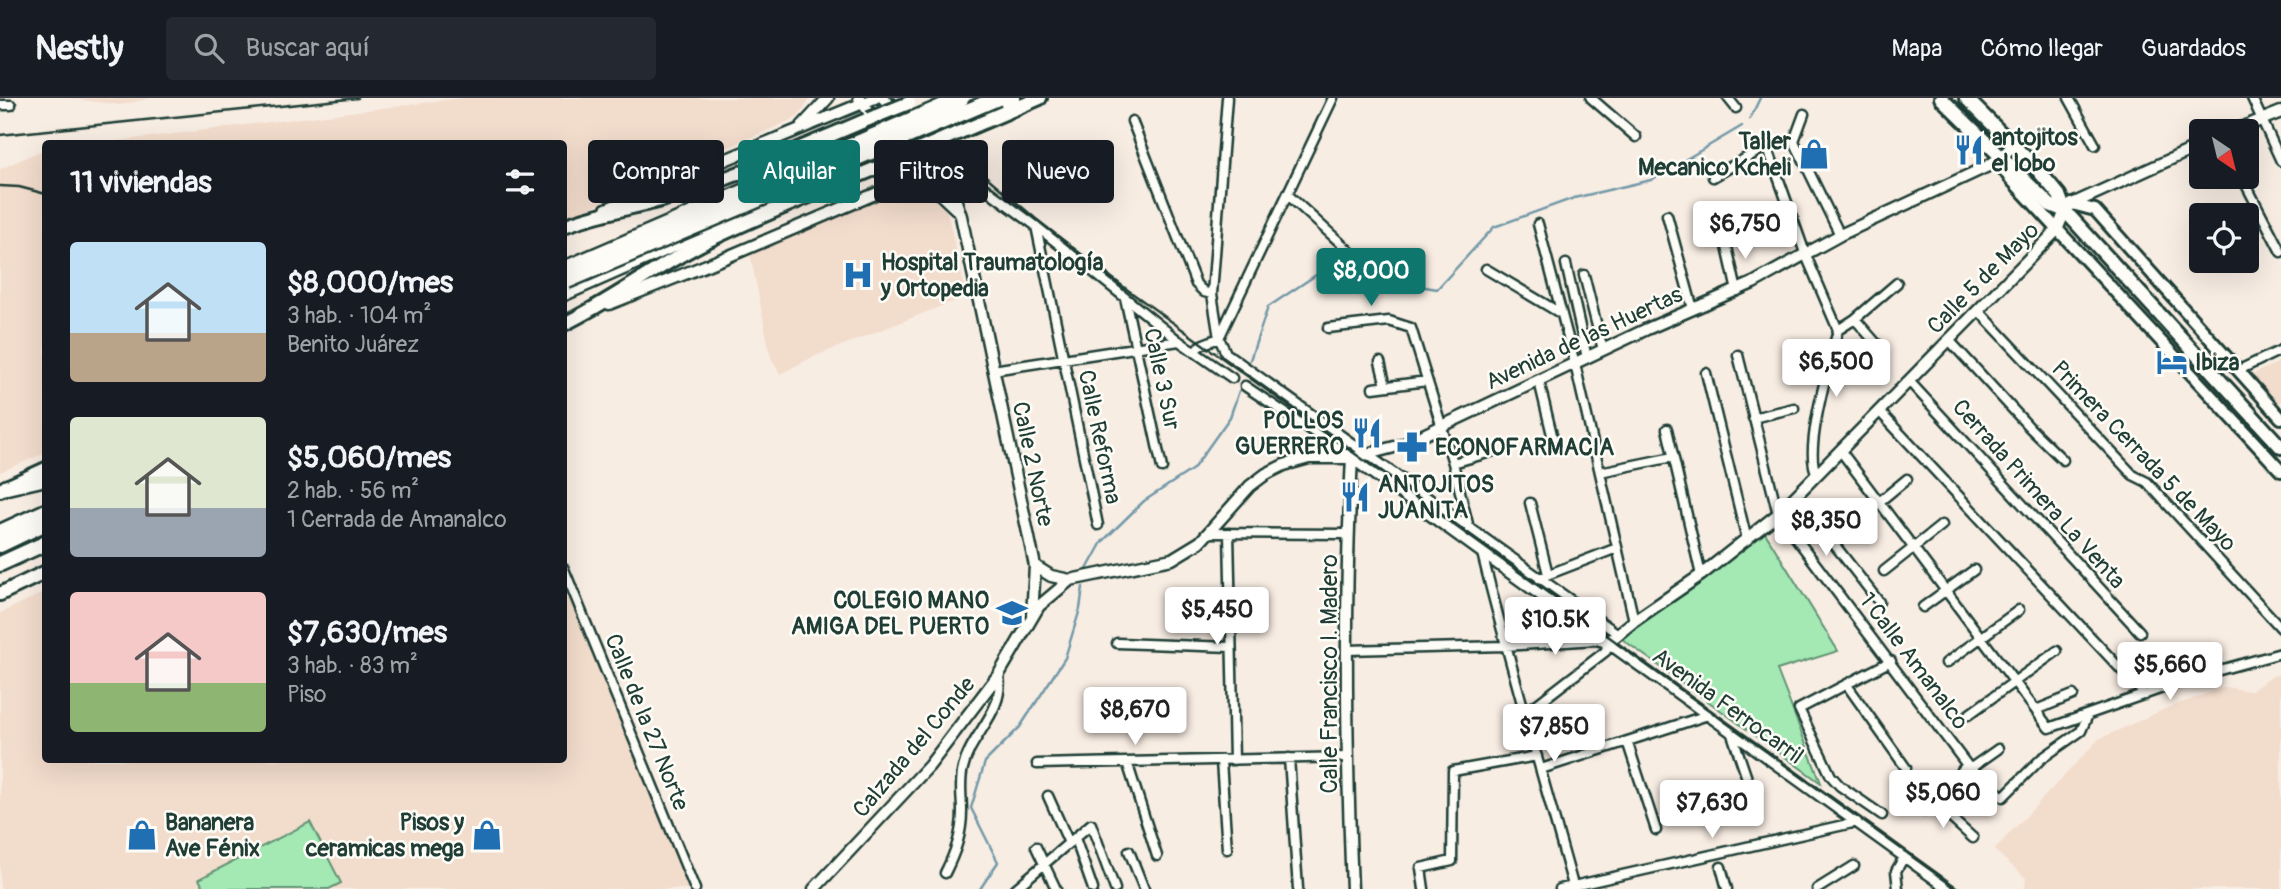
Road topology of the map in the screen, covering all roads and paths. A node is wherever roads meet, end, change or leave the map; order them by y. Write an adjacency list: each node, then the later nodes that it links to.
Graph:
1 (828, 98): 28 (street)
2 (875, 98): 17 (street)
3 (883, 98): 32 (street)
4 (949, 98): 18 (highway)
5 (962, 98): 61 (highway, bridge)
6 (998, 98): 66 (highway, bridge)
7 (1013, 98): 29 (highway)
8 (1040, 98): 29 (main road)
9 (1227, 98): 71 (street)
10 (1333, 98): 45 (street)
11 (1591, 98): 30 (street)
12 (1728, 98): 21 (street)
13 (1941, 98): 37 (main road)
14 (1966, 98): 34 (main road)
15 (2069, 98): 35 (street)
16 (2252, 98): 24 (street)
17 (860, 101): 28 (street); 31 (street)
18 (916, 104): 27 (highway, bridge)
19 (0, 105): 20 (street)
20 (11, 105)
21 (1736, 108)
22 (2281, 112): 24 (street)
23 (1804, 114): 56 (street)
24 (2263, 119): 26 (street); 38 (street)
25 (1132, 121): 71 (street)
26 (2259, 121)
27 (873, 124): 51 (main road); 62 (highway)
28 (798, 130): 51 (street)
29 (942, 133): 33 (highway)
30 (1636, 136)
31 (888, 140)
32 (925, 140)
33 (926, 140)
34 (2013, 145): 37 (street, Avenida de las Huertas); 48 (main road)
35 (2095, 145)
36 (2189, 151): 48 (street)
37 (2002, 157): 48 (main road); 55 (main road); 56 (street, Avenida de las Huertas)
38 (2281, 161)
39 (874, 163): 70 (highway)
40 (874, 164): 74 (main road)
41 (1713, 177): 59 (street)
42 (2248, 189): 58 (street)
43 (988, 190): 54 (street)
44 (874, 194): 74 (street)
45 (1288, 195): 60 (street); 83 (street)
46 (949, 203): 50 (street)
47 (957, 203): 50 (street, Calle 2 Norte)
48 (2068, 208): 55 (street, Calle 5 de Mayo); 67 (main road); 73 (main road)
49 (1667, 215): 75 (street)
50 (961, 216): 96 (street, Calle 2 Norte)
51 (579, 220): 53 (main road)
52 (1538, 223): 77 (street)
53 (567, 225)
54 (1036, 226): 72 (street); 92 (street, Calle Reforma)
55 (2057, 230): 76 (street, Calle 5 de Mayo); 78 (main road)
56 (1840, 235): 59 (street, Avenida de las Huertas)
57 (1725, 237): 69 (street)
58 (2281, 252)
59 (1805, 253): 69 (street, Avenida de las Huertas); 82 (street)
60 (1357, 257)
61 (567, 263)
62 (567, 263)
63 (1566, 264): 93 (street)
64 (1486, 269): 77 (street)
65 (1584, 275): 87 (street)
66 (567, 282)
67 (2159, 282): 73 (main road); 97 (main road)
68 (1897, 283): 79 (street)
69 (1737, 291): 75 (street, Avenida de las Huertas)
70 (567, 292)
71 (1212, 294): 83 (street)
72 (1125, 298): 85 (street); 86 (street, Calle 3 Sur)
73 (2147, 301): 78 (main road); 113 (main road)
74 (596, 309): 80 (main road)
75 (1693, 309): 87 (street, Avenida de las Huertas)
76 (1979, 311): 84 (street, Calle 5 de Mayo); 170 (street, Primera Cerrada 5 de Mayo)
77 (1560, 313): 95 (street)
78 (2138, 317): 123 (main road)
79 (1856, 319): 82 (street); 88 (street)
80 (567, 323)
81 (1328, 328): 100 (street)
82 (1838, 330): 125 (street)
83 (1219, 338): 90 (street); 116 (street)
84 (1949, 340): 102 (street, Calle 5 de Mayo); 119 (street)
85 (1179, 341): 86 (street); 90 (street)
86 (1135, 347): 92 (street); 121 (street, Calle 3 Sur)
87 (1603, 350): 93 (street, Avenida de las Huertas)
88 (1882, 350)
89 (2281, 350): 97 (street)
90 (1194, 351): 99 (street)
91 (1738, 355): 108 (street)
92 (1063, 358): 96 (street); 136 (street, Calle Reforma)
93 (1587, 358): 95 (street, Avenida de las Huertas)
94 (1380, 362): 104 (street)
95 (1575, 364): 101 (street, Avenida de las Huertas); 124 (street)
96 (993, 370): 154 (street, Calle 2 Norte)
97 (2239, 370): 109 (main road)
98 (1706, 373): 146 (street)
99 (1233, 378)
100 (1427, 381): 104 (street); 110 (street)
101 (1539, 381): 110 (street, Avenida de las Huertas); 112 (street)
102 (1909, 381): 107 (street, Calle 5 de Mayo); 171 (street, Cerrada Primera La Venta)
103 (1245, 386): 118 (street, Avenida Ferrocarril)
104 (1386, 386): 105 (street)
105 (1373, 388)
106 (1794, 408): 108 (street)
107 (1879, 411): 114 (street, Calle 5 de Mayo); 187 (street)
108 (1753, 418): 134 (street)
109 (2281, 418)
110 (1441, 426): 116 (street, Avenida de las Huertas); 120 (street)
111 (1667, 429): 117 (street)
112 (1554, 443)
113 (2281, 447)
114 (1840, 450): 125 (street, Calle 5 de Mayo); 130 (street)
115 (1491, 452): 120 (street)
116 (1368, 454): 118 (street, Avenida de las Huertas); 140 (street)
117 (1673, 457): 124 (street); 159 (street)
118 (1352, 458): 142 (street, Calzada del Conde); 144 (street, Calle Francisco I. Madero); 151 (street, Avenida Ferrocarril)
119 (2063, 460)
120 (1453, 463): 140 (street)
121 (1162, 468)
122 (42, 470): 128 (main road)
123 (2281, 471)
124 (1600, 472): 150 (street)
125 (1817, 474): 129 (street, Calle 5 de Mayo)
126 (42, 479): 128 (highway)
127 (1907, 480): 130 (street)
128 (3, 489)
129 (1796, 495): 134 (street, Calle 5 de Mayo); 165 (street)
130 (1879, 502): 139 (street); 149 (street)
131 (1530, 503): 158 (street)
132 (42, 507): 138 (highway)
133 (42, 513): 141 (highway)
134 (1778, 514): 146 (street, Calle 5 de Mayo); 181 (street, 1 Calle Amanalco)
135 (42, 525): 147 (highway)
136 (1098, 525)
137 (1942, 525): 149 (street)
138 (0, 526)
139 (1850, 526)
140 (1469, 528): 161 (street)
141 (0, 532)
142 (1209, 533): 143 (street); 162 (street, Calzada del Conde)
143 (1229, 533): 144 (street); 177 (street)
144 (1348, 534): 178 (street, Calle Francisco I. Madero)
145 (42, 537): 152 (highway)
146 (1747, 540): 159 (street, Calle 5 de Mayo)
147 (0, 545)
148 (42, 545): 153 (highway)
149 (1914, 547): 156 (street); 163 (street)
150 (1617, 548): 158 (street); 169 (street)
151 (1482, 553): 175 (street, Avenida Ferrocarril); 176 (street)
152 (0, 556)
153 (0, 564)
154 (1034, 566): 162 (street); 168 (street, Calle 2 Norte)
155 (1974, 570): 163 (street)
156 (1885, 571)
157 (42, 574): 164 (main road)
158 (1548, 574): 161 (street)
159 (1701, 575): 169 (street, Calle 5 de Mayo)
160 (567, 576): 225 (street, Calle de la 27 Norte)
161 (1539, 578): 172 (street)
162 (1070, 580): 168 (street, Calzada del Conde)
163 (1947, 590): 166 (street); 173 (street)
164 (0, 594)
165 (1879, 602)
166 (1923, 607)
167 (2019, 610): 173 (street)
168 (1032, 615): 183 (street, Calzada del Conde)
169 (1634, 621): 172 (street, Calle 5 de Mayo)
170 (2281, 628)
171 (2140, 632)
172 (1618, 634): 175 (street, Calle 5 de Mayo)
173 (1980, 637): 182 (street); 184 (street)
174 (1117, 643): 177 (street)
175 (1607, 643): 176 (street); 189 (street); 190 (street, Avenida Ferrocarril)
176 (1505, 646): 178 (street); 189 (street)
177 (1231, 647): 199 (street)
178 (1346, 650): 197 (street, Calle Francisco I. Madero)
179 (2057, 651): 184 (street)
180 (2281, 653): 187 (street)
181 (1891, 661): 185 (street); 203 (street, 1 Calle Amanalco)
182 (1946, 663)
183 (999, 674): 223 (street); 226 (street, Calzada del Conde)
184 (2015, 682): 188 (street); 191 (street)
185 (1847, 685): 204 (street); 210 (street)
186 (2073, 695): 188 (street)
187 (2145, 695): 192 (street)
188 (2036, 710): 192 (street)
189 (1523, 715): 196 (street)
190 (1708, 715): 193 (street, Avenida Ferrocarril); 194 (street)
191 (1968, 715)
192 (2088, 715): 203 (street, 1 Calle Amanalco)
193 (1732, 734): 207 (street); 211 (street, Avenida Ferrocarril)
194 (1627, 741): 205 (street); 212 (street)
195 (1998, 749): 203 (street)
196 (1537, 756): 205 (street); 234 (street)
197 (1347, 757): 198 (street); 233 (street, Calle Francisco I. Madero)
198 (1289, 758): 199 (street); 232 (street)
199 (1234, 760): 200 (street)
200 (1221, 761): 201 (street); 216 (street)
201 (1127, 762): 202 (street); 218 (street)
202 (1037, 764)
203 (1969, 766): 208 (street)
204 (1906, 768)
205 (1541, 769): 224 (street)
206 (1048, 796): 214 (street)
207 (1754, 799)
208 (1932, 801): 209 (street); 213 (street)
209 (1924, 811)
210 (1882, 815)
211 (1857, 822): 219 (street, Avenida Ferrocarril); 224 (street)
212 (1656, 830)
213 (1973, 838)
214 (1072, 840): 220 (street); 229 (street); 230 (street)
215 (1036, 847): 220 (street)
216 (1227, 849)
217 (1129, 851): 231 (street)
218 (1157, 856)
219 (1904, 857): 238 (street); 239 (street, Avenida Ferrocarril)
220 (1045, 864): 227 (street); 228 (street)
221 (1854, 866): 237 (street)
222 (1721, 867): 236 (street)
223 (944, 873)
224 (1574, 888): 235 (street)
225 (695, 889)
226 (814, 889)
227 (1015, 889)
228 (1056, 889)
229 (1093, 889)
230 (1115, 889)
231 (1144, 889)
232 (1298, 889)
233 (1352, 889)
234 (1424, 889)
235 (1560, 889)
236 (1727, 889)
237 (1817, 889)
238 (1898, 889)
239 (1948, 889)

